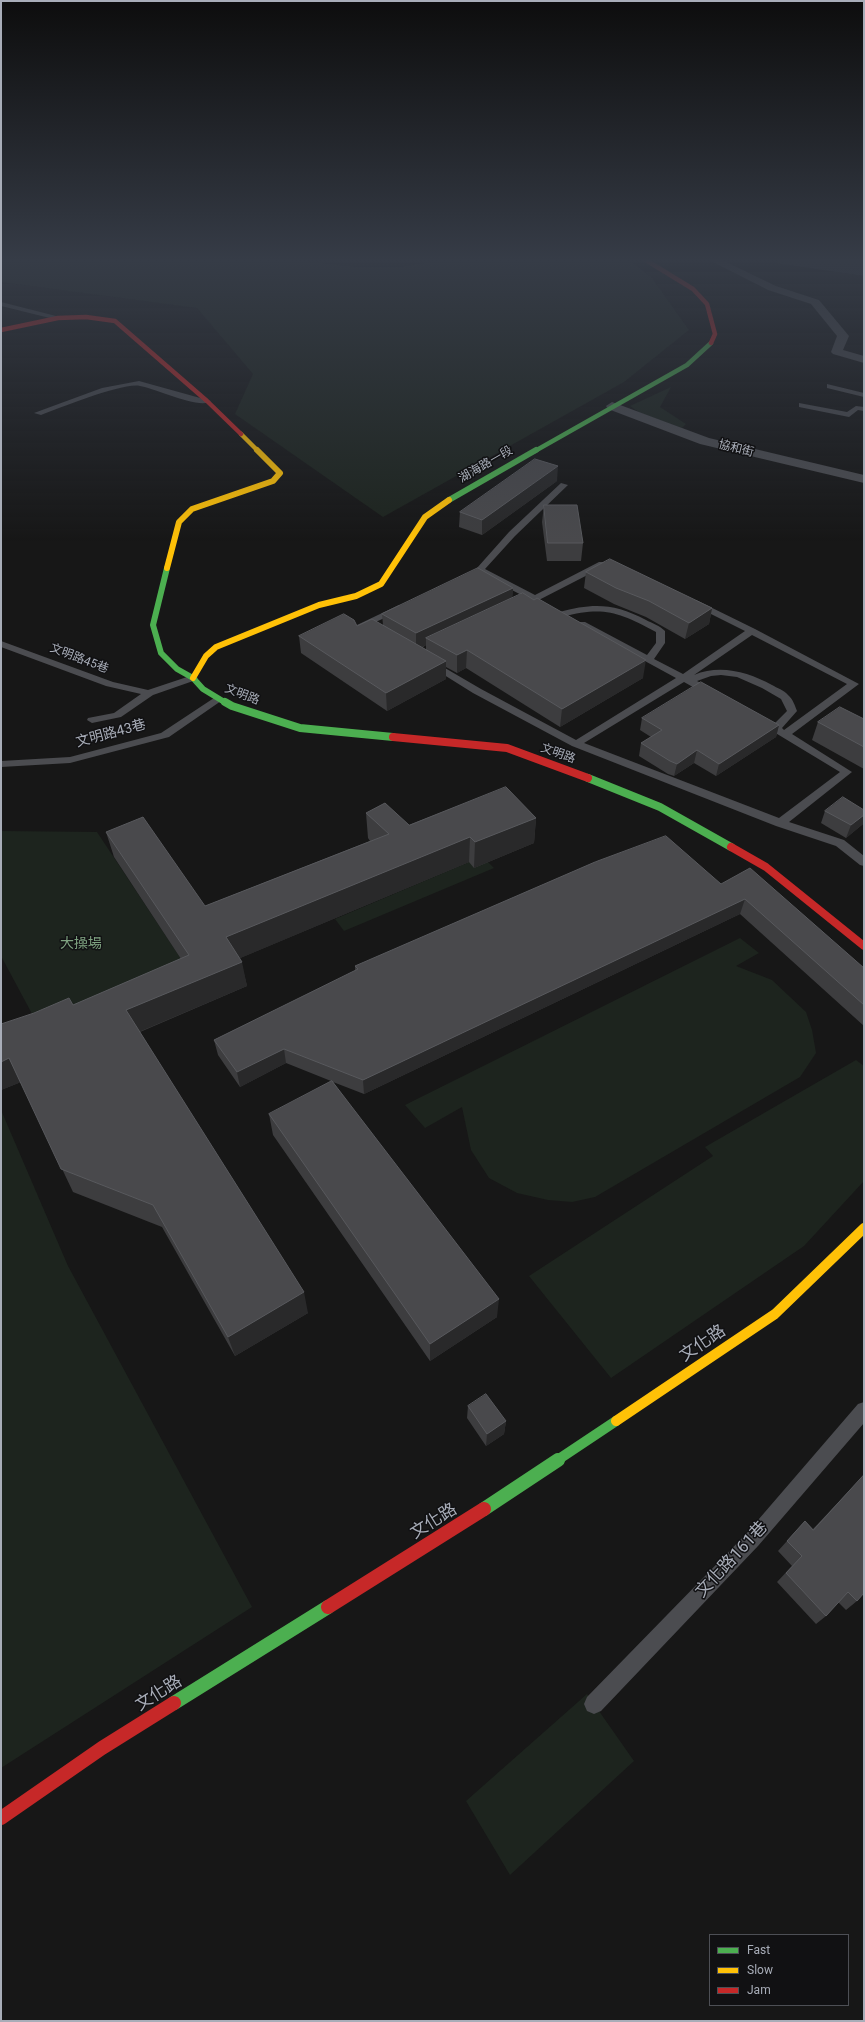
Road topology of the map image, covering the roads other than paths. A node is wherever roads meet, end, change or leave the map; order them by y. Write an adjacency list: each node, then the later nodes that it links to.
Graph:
1 (153, 353): 7 (street, 文明路)
2 (700, 353): 9 (street, 湖海路一段)
3 (842, 353): 4 (street)
4 (864, 360)
5 (830, 386): 6 (lane)
6 (864, 395)
7 (207, 401): 11 (lane); 25 (street, 文明路)
8 (802, 405): 10 (lane)
9 (612, 406): 12 (street, 協和街); 25 (street, 湖海路一段)
10 (864, 409)
11 (38, 413)
12 (864, 479)
13 (564, 485): 15 (lane)
14 (613, 563): 15 (lane)
15 (535, 599): 18 (lane); 19 (lane)
16 (690, 600): 20 (lane)
17 (410, 602): 21 (lane)
18 (521, 606)
19 (556, 610): 24 (lane); 24 (lane)
20 (752, 630): 26 (lane); 27 (lane)
21 (375, 632)
22 (1, 644): 29 (lane, 文明路45巷)
23 (424, 659): 36 (lane)
24 (648, 659): 26 (lane)
25 (193, 678): 29 (lane, 文明路45巷); 30 (street, 文明路)
26 (687, 680): 31 (lane); 34 (lane); 36 (lane)
27 (854, 684): 28 (lane); 35 (lane)
28 (864, 688)
29 (149, 692): 33 (lane, 文明路45巷)
30 (217, 699): 37 (lane, 文明路43巷); 40 (street, 文明路)
31 (723, 699)
32 (756, 718): 34 (lane)
33 (92, 720)
34 (776, 728): 35 (lane)
35 (785, 734): 38 (lane)
36 (576, 744): 38 (lane)
37 (1, 764)
38 (780, 824): 39 (lane)
39 (864, 862)
40 (864, 946)
41 (864, 1228): 44 (street, 文化路)
42 (864, 1410): 43 (lane, 文化路161巷)
43 (594, 1704)
44 (1, 1818)

